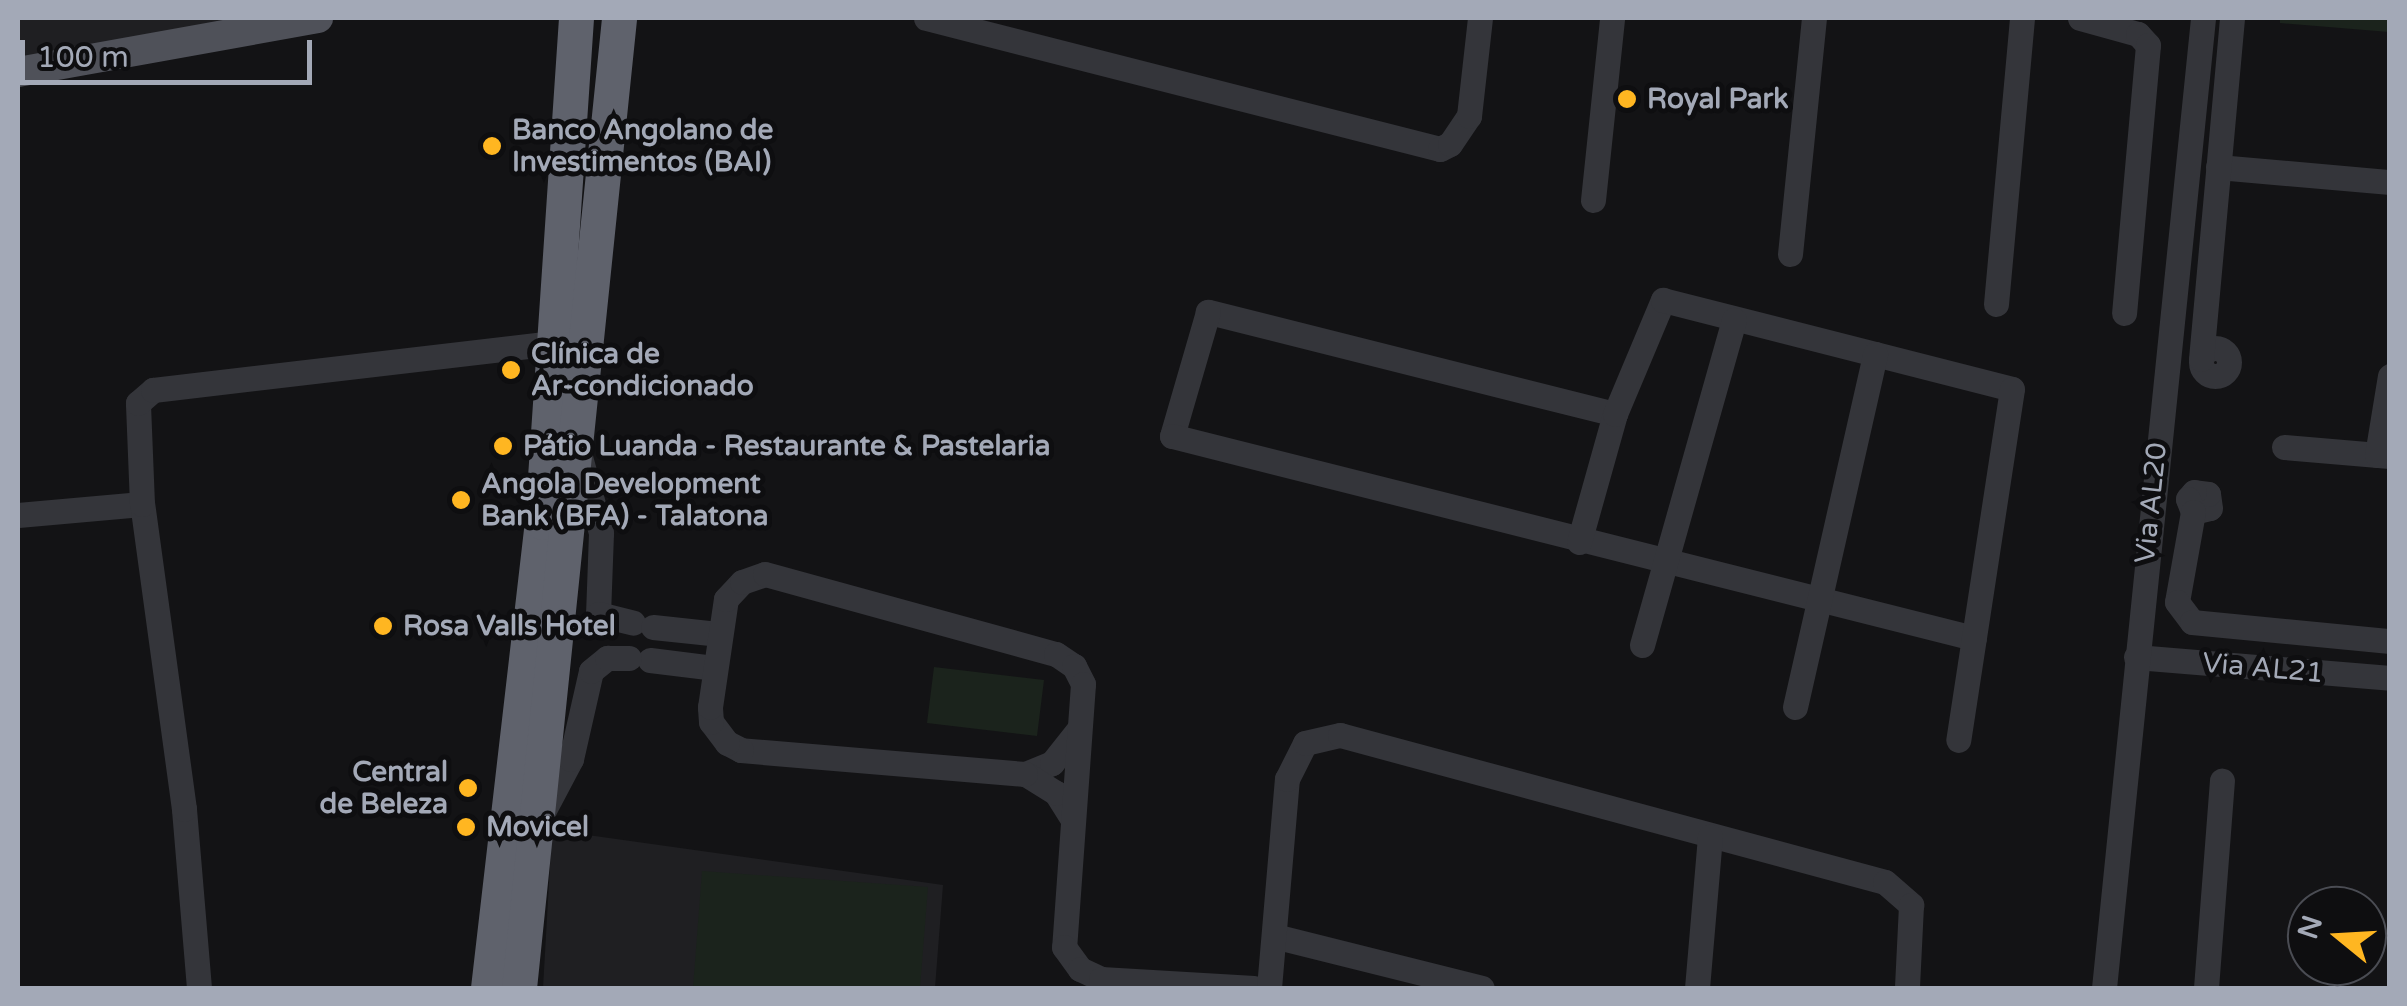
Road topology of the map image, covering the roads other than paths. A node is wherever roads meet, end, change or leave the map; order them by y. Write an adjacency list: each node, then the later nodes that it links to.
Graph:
1 (318, 18): 12 (main road)
2 (576, 18): 20 (highway)
3 (620, 18): 25 (highway)
4 (926, 18): 5 (street)
5 (1480, 18)
6 (1612, 18): 15 (street)
7 (1814, 18): 16 (street)
8 (2022, 18): 17 (street)
9 (2080, 18): 18 (street)
10 (2203, 18): 38 (street, Via AL20)
11 (2232, 18): 13 (street)
12 (18, 72)
13 (2218, 167): 14 (street); 21 (street)
14 (2390, 182)
15 (1592, 200)
16 (1790, 254)
17 (1996, 304)
18 (2124, 313)
19 (1734, 320): 22 (street); 24 (street); 32 (street)
20 (553, 343): 28 (street); 51 (highway)
21 (2207, 345)
22 (1875, 354): 33 (street); 35 (street)
23 (2390, 376): 27 (street)
24 (1615, 414): 31 (street); 31 (street)
25 (576, 441): 34 (street); 47 (highway)
26 (2284, 447): 27 (street)
27 (2383, 455)
28 (142, 504): 30 (street); 50 (street)
29 (2193, 512): 36 (street)
30 (18, 515)
31 (1579, 542): 32 (street)
32 (1665, 562): 33 (street); 37 (street)
33 (1824, 599): 35 (street); 41 (street)
34 (718, 634): 39 (street); 42 (street)
35 (1974, 638): 43 (street)
36 (2390, 641)
37 (1642, 645)
38 (2136, 657): 40 (street, Via AL21); 58 (street, Via AL20)
39 (714, 668): 44 (street); 47 (street)
40 (2390, 678)
41 (1795, 707)
42 (1079, 730): 44 (street); 46 (street)
43 (1958, 740)
44 (1025, 774): 46 (street)
45 (2222, 781): 59 (street)
46 (1073, 820): 53 (street)
47 (533, 830): 52 (highway)
48 (1710, 838): 49 (street); 56 (street); 57 (street)
49 (1274, 936): 54 (street); 55 (street)
50 (199, 988)
51 (488, 988)
52 (519, 988)
53 (1254, 988)
54 (1269, 988)
55 (1482, 988)
56 (1697, 988)
57 (1908, 988)
58 (2104, 988)
59 (2206, 988)

